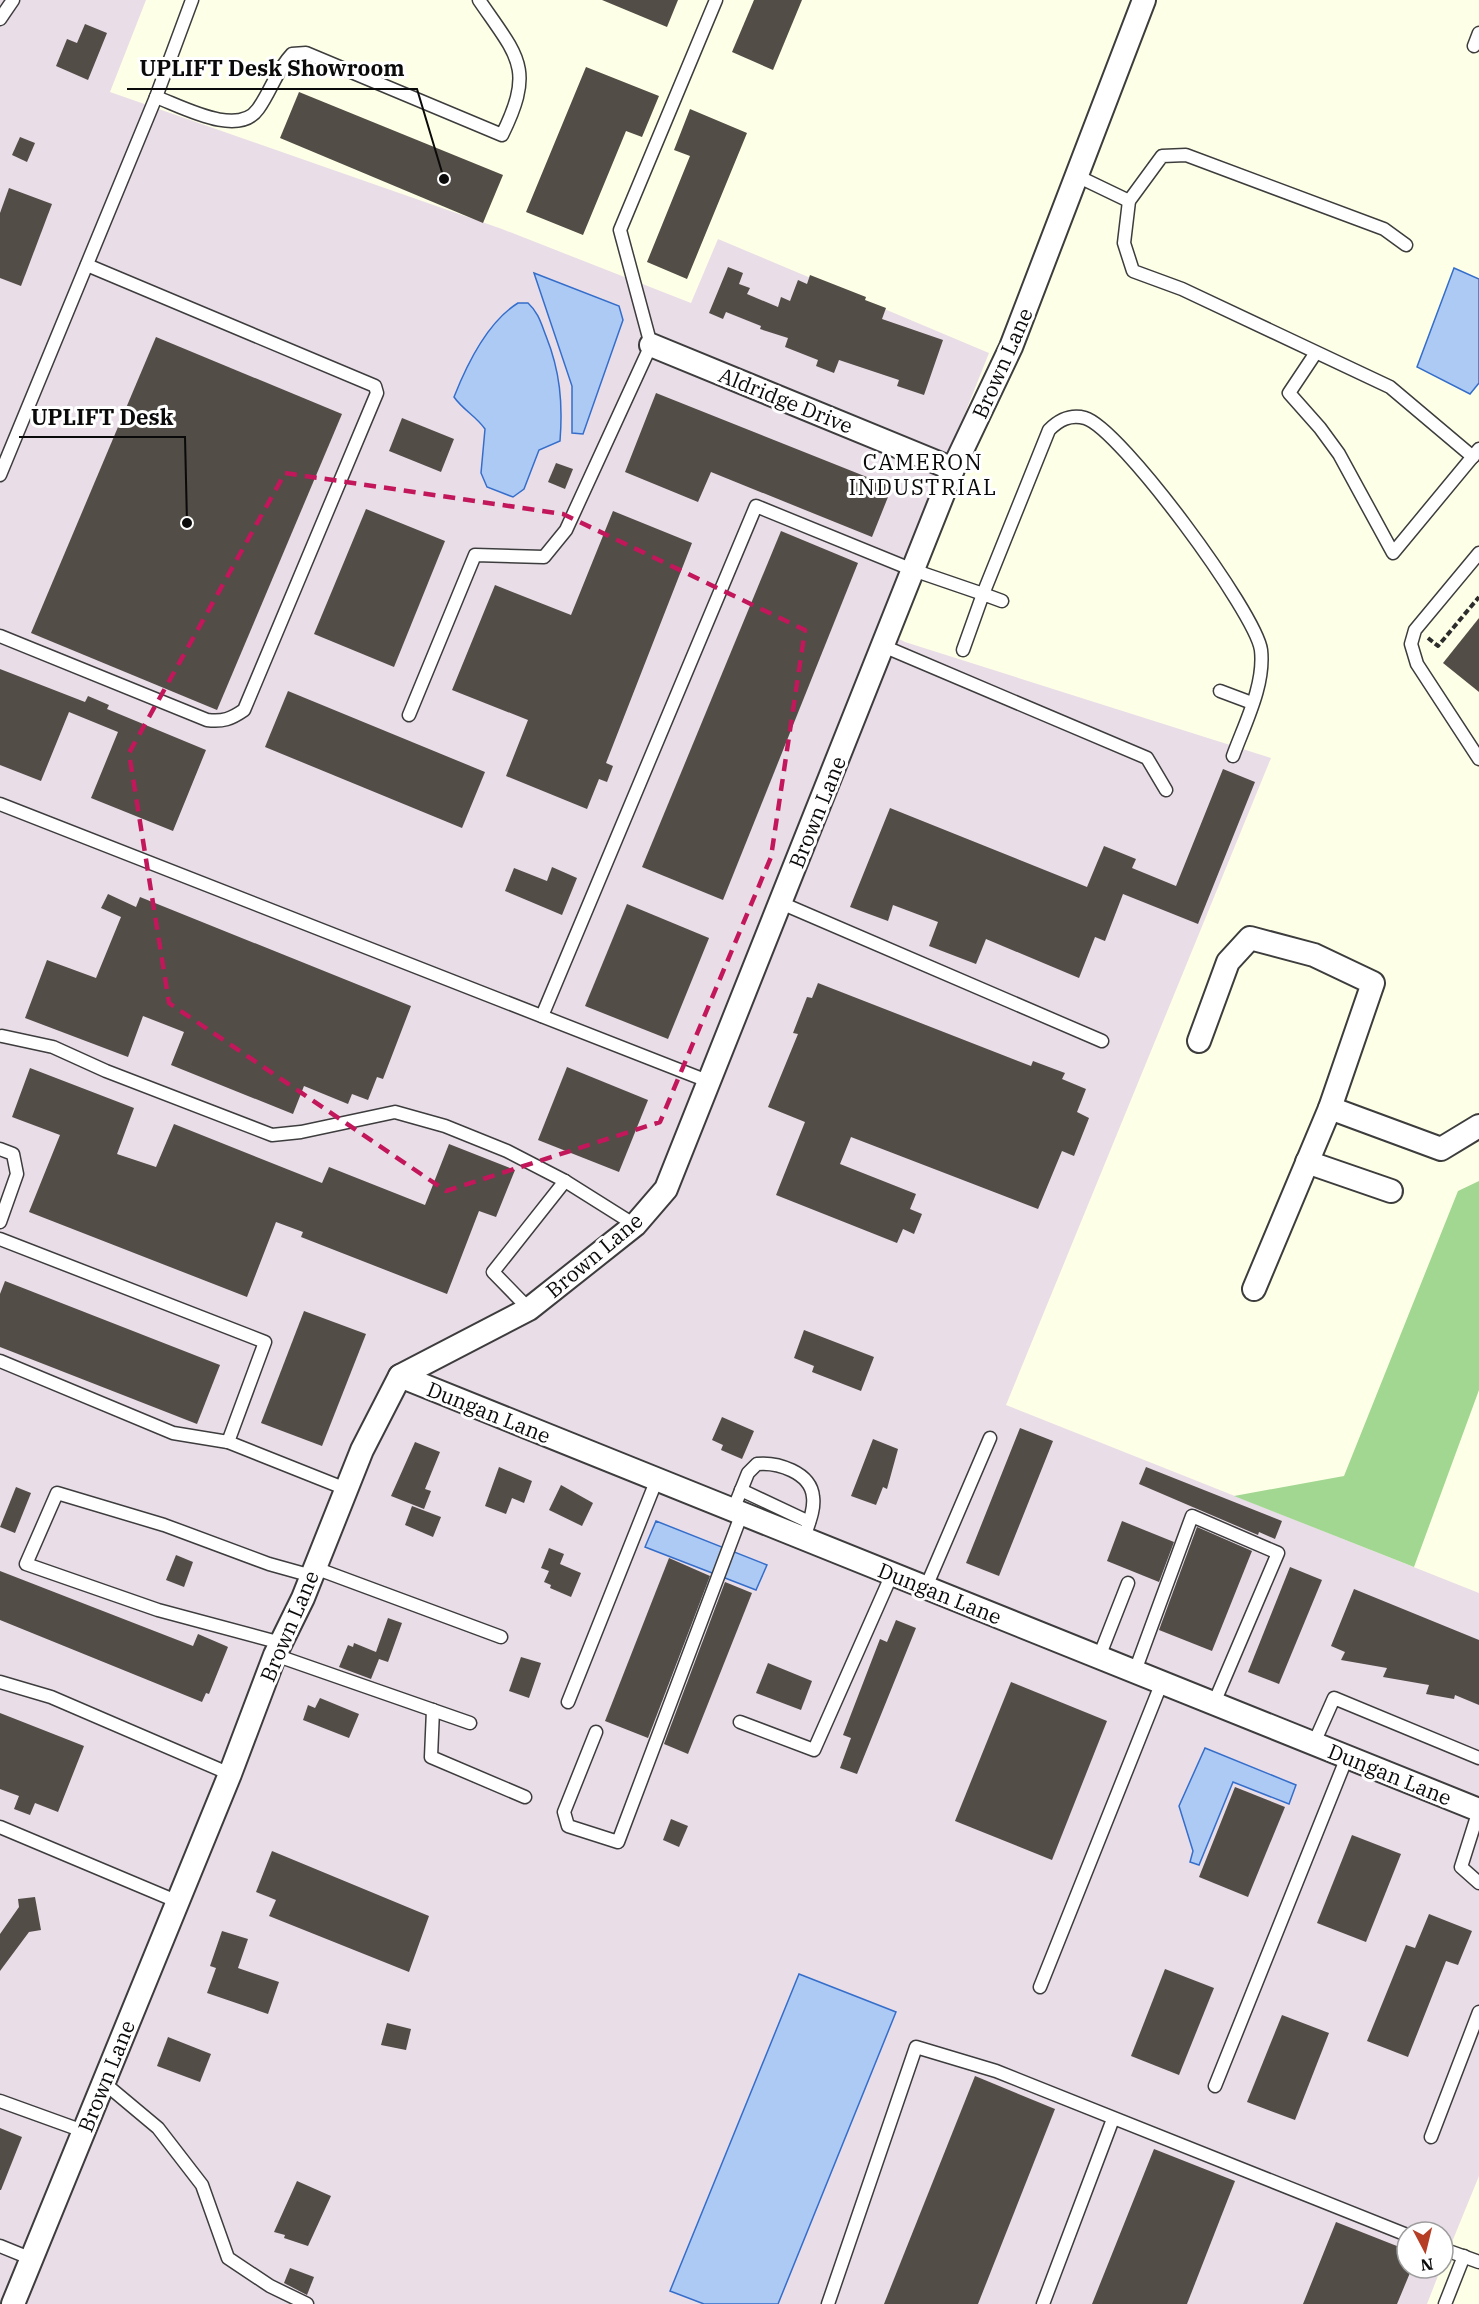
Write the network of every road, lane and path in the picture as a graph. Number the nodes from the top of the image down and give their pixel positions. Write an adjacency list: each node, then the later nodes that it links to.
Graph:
1 (13, 0): 6 (lane)
2 (192, 0): 9 (lane)
3 (478, 0): 9 (lane)
4 (716, 0): 14 (lane)
5 (1144, 0): 10 (street, Brown Lane)
6 (0, 19)
7 (1479, 33): 8 (lane)
8 (1474, 46)
9 (156, 97): 13 (lane)
10 (1077, 176): 11 (lane); 17 (street, Brown Lane)
11 (1129, 201): 12 (lane); 15 (lane)
12 (1406, 245)
13 (87, 265): 18 (lane); 24 (lane)
14 (651, 345): 17 (street, Aldridge Drive); 30 (lane)
15 (1315, 354): 16 (lane); 16 (lane)
16 (1476, 453)
17 (953, 469): 20 (street, Brown Lane)
18 (0, 475)
19 (1479, 553): 32 (lane)
20 (914, 570): 21 (lane); 26 (street, Brown Lane); 36 (lane)
21 (983, 594): 23 (lane); 27 (lane); 29 (lane)
22 (1479, 597): 25 (path)
23 (1002, 601)
24 (0, 636)
25 (1424, 645)
26 (883, 646): 33 (lane); 35 (street, Brown Lane)
27 (963, 650)
28 (1220, 691): 29 (lane)
29 (1252, 703): 31 (lane)
30 (409, 714)
31 (1233, 756)
32 (1479, 759)
33 (1166, 789)
34 (0, 804): 36 (lane)
35 (781, 903): 38 (lane); 40 (street, Brown Lane)
36 (542, 1016): 40 (lane)
37 (2, 1036): 45 (lane)
38 (1102, 1041)
39 (1199, 1041): 41 (street)
40 (710, 1082): 48 (street, Brown Lane)
41 (1330, 1108): 42 (street); 44 (street)
42 (1479, 1126)
43 (0, 1149): 47 (lane)
44 (1307, 1162): 46 (street); 50 (street)
45 (565, 1181): 48 (lane); 51 (lane)
46 (1391, 1191)
47 (0, 1222)
48 (634, 1225): 51 (street, Brown Lane)
49 (0, 1239): 55 (lane)
50 (1254, 1288)
51 (529, 1309): 53 (street, Brown Lane)
52 (0, 1361): 55 (lane)
53 (400, 1376): 56 (street, Dungan Lane); 57 (street, Brown Lane)
54 (990, 1438): 63 (lane)
55 (228, 1442): 57 (lane)
56 (657, 1479): 58 (street, Dungan Lane); 70 (lane)
57 (346, 1489): 60 (street, Brown Lane)
58 (739, 1504): 59 (street, Dungan Lane); 59 (lane); 75 (lane)
59 (806, 1530): 61 (street, Dungan Lane)
60 (313, 1572): 64 (lane); 65 (street, Brown Lane); 65 (lane)
61 (892, 1574): 63 (street, Dungan Lane); 73 (lane)
62 (1128, 1583): 66 (lane)
63 (926, 1587): 66 (street, Dungan Lane)
64 (501, 1637)
65 (278, 1649): 72 (lane); 79 (street, Brown Lane)
66 (1099, 1657): 67 (street, Dungan Lane)
67 (1135, 1671): 69 (street, Dungan Lane); 71 (lane)
68 (0, 1682): 79 (lane)
69 (1162, 1682): 71 (street, Dungan Lane); 85 (lane)
70 (568, 1702)
71 (1214, 1703): 76 (street, Dungan Lane)
72 (433, 1710): 74 (lane); 80 (lane)
73 (741, 1722)
74 (470, 1723)
75 (596, 1732)
76 (1314, 1743): 77 (street, Dungan Lane); 78 (lane)
77 (1347, 1757): 81 (street, Dungan Lane); 88 (lane)
78 (1479, 1758)
79 (230, 1774): 84 (street, Brown Lane)
80 (525, 1797)
81 (1479, 1810): 83 (lane)
82 (0, 1827): 84 (lane)
83 (1479, 1883)
84 (176, 1901): 87 (street, Brown Lane)
85 (1040, 1987)
86 (1479, 2012): 92 (lane)
87 (103, 2082): 91 (street, Brown Lane); 100 (lane)
88 (1215, 2086)
89 (0, 2101): 91 (lane)
90 (1113, 2119): 93 (lane); 101 (lane); 102 (lane)
91 (83, 2131): 97 (street, Brown Lane)
92 (1431, 2137)
93 (1395, 2230)
94 (0, 2246): 97 (lane)
95 (1455, 2253): 96 (lane)
96 (1464, 2256): 98 (lane); 103 (lane)
97 (32, 2259): 99 (street, Brown Lane)
98 (1479, 2262)
99 (13, 2304)
100 (307, 2304)
101 (828, 2304)
102 (1043, 2304)
103 (1445, 2304)

